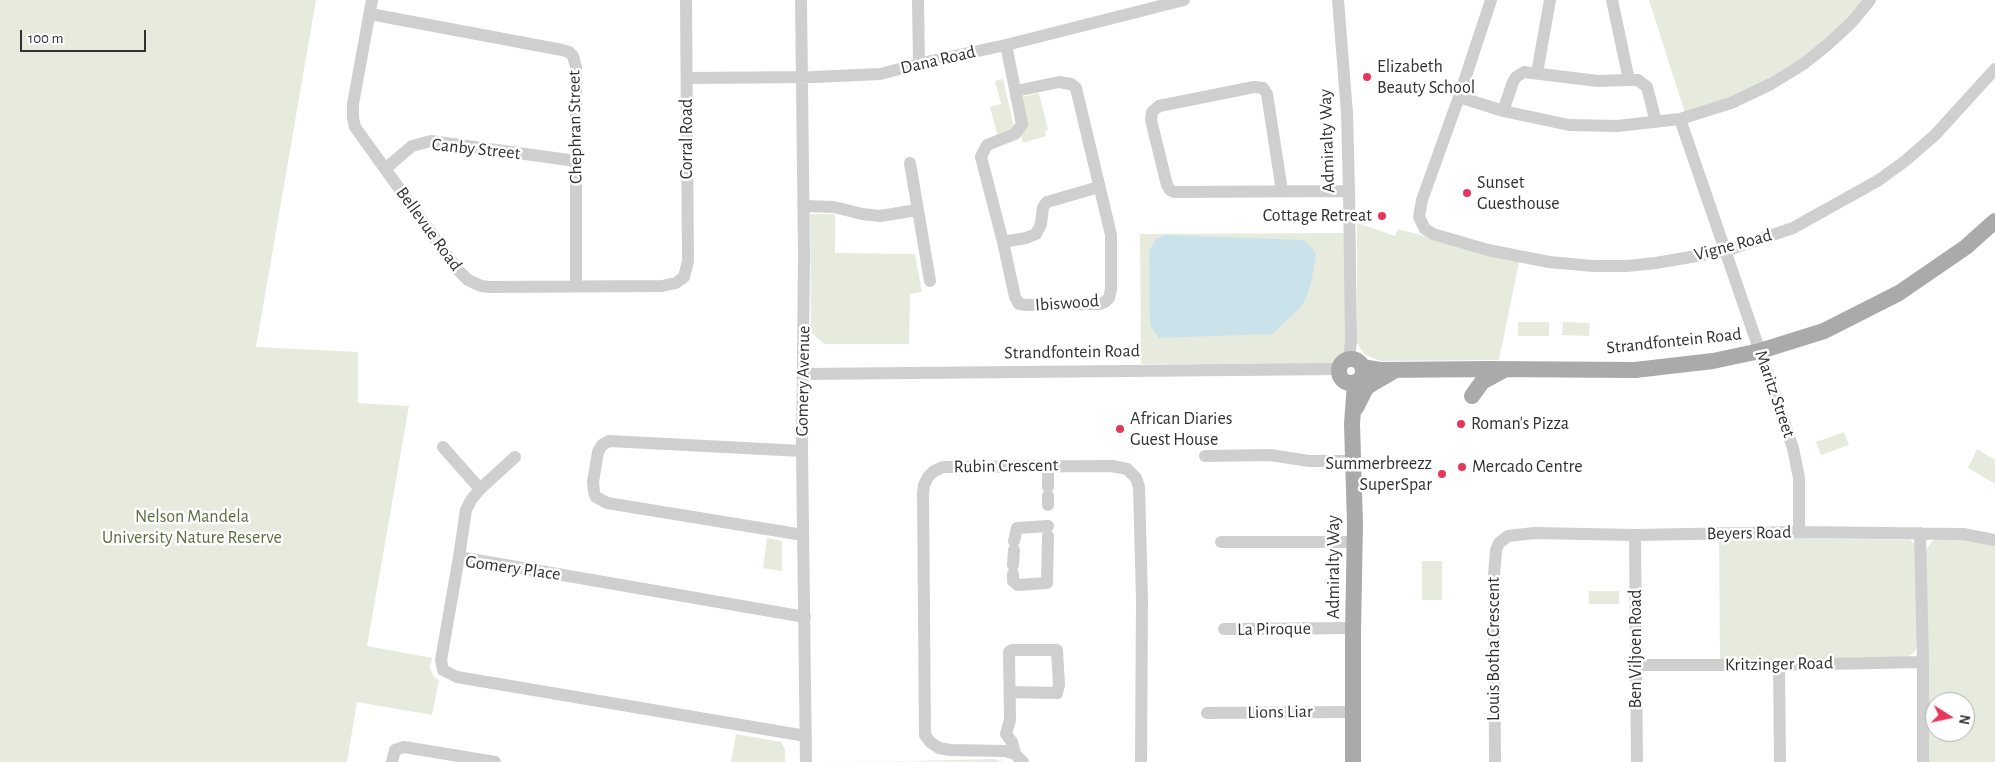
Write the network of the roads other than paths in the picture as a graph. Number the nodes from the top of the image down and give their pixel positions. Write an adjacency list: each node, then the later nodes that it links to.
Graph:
1 (372, 0): 11 (street, Bellevue Road)
2 (686, 0): 17 (street, Corral Road)
3 (801, 0): 16 (street, Gomery Avenue)
4 (918, 0): 13 (street)
5 (1184, 0): 12 (street, Dana Road)
6 (1338, 0): 29 (street, Admiralty Way)
7 (1491, 0): 20 (street)
8 (1550, 0): 15 (street)
9 (1612, 0): 18 (street)
10 (1870, 0): 22 (street)
11 (370, 14): 24 (street, Chephran Street); 26 (street, Bellevue Road)
12 (1006, 45): 13 (street, Dana Road); 19 (street, Ibiswood)
13 (919, 64): 16 (street, Dana Road)
14 (1995, 69): 34 (street, Vigne Road)
15 (1537, 74): 18 (street); 21 (street)
16 (802, 77): 17 (street, Dana Road); 30 (street, Gomery Avenue)
17 (687, 78): 35 (street, Corral Road)
18 (1629, 80): 23 (street)
19 (1016, 92): 27 (street, Ibiswood); 33 (street, Ibiswood)
20 (1460, 97): 21 (street); 34 (street, Vigne Road)
21 (1503, 111): 23 (street)
22 (1680, 118): 23 (street); 34 (street, Maritz Street)
23 (1656, 122)
24 (576, 161): 26 (street, Canby Street); 37 (street, Chephran Street)
25 (910, 163): 31 (street)
26 (385, 169): 37 (street, Bellevue Road)
27 (1099, 187): 33 (street); 33 (street, Ibiswood)
28 (1282, 191): 28 (street); 29 (street)
29 (1349, 191): 41 (street, Admiralty Way)
30 (803, 206): 31 (street); 42 (street, Gomery Avenue)
31 (917, 210): 36 (street)
32 (1995, 221): 38 (main road, Strandfontein Road)
33 (1003, 242)
34 (1725, 251): 38 (street, Maritz Street)
35 (684, 277): 37 (street, Bellevue Road)
36 (930, 281)
37 (576, 286)
38 (1760, 351): 39 (main road, Strandfontein Road); 53 (street, Maritz Street)
39 (1509, 369): 40 (main road, Strandfontein Road); 43 (main road)
40 (1388, 370): 41 (main road, Strandfontein Road); 44 (main road)
41 (1353, 371): 42 (street, Strandfontein Road); 44 (main road, Admiralty Way); 49 (main road, Admiralty Way)
42 (804, 374): 46 (street, Gomery Avenue)
43 (1472, 396)
44 (1352, 424): 49 (main road, Admiralty Way)
45 (444, 447): 51 (street)
46 (802, 451): 55 (street, Gomery Avenue); 55 (street)
47 (1205, 456): 49 (street)
48 (515, 457): 51 (street)
49 (1350, 461): 60 (main road, Admiralty Way)
50 (1048, 466): 52 (street); 72 (street, Rubin Crescent); 77 (street, Rubin Crescent)
51 (480, 489): 61 (street)
52 (1048, 513): 52 (street)
53 (1799, 532): 54 (street, Beyers Road); 56 (street, Beyers Road)
54 (1920, 534): 58 (street, Beyers Road); 65 (street)
55 (803, 535): 62 (street, Gomery Avenue)
56 (1635, 535): 57 (street, Beyers Road); 66 (street, Ben Viljoen Road)
57 (1504, 538): 79 (street, Louis Botha Crescent)
58 (1995, 540)
59 (1221, 542): 60 (street)
60 (1350, 542): 64 (main road, Admiralty Way)
61 (459, 557): 62 (street, Gomery Place); 71 (street, Gomery Place)
62 (805, 616): 71 (street, Gomery Avenue)
63 (1224, 629): 64 (street, La Piroque)
64 (1352, 629): 69 (main road, Admiralty Way)
65 (1923, 662): 67 (street, Kritzinger Road); 82 (street)
66 (1636, 665): 67 (street, Kritzinger Road); 80 (street, Ben Viljoen Road)
67 (1779, 665): 81 (street)
68 (1010, 692): 68 (street); 72 (street)
69 (1353, 712): 70 (street, Lions Liar); 78 (main road, Admiralty Way)
70 (1207, 713)
71 (806, 736): 76 (street, Gomery Avenue)
72 (1019, 758)
73 (464, 759): 74 (street); 75 (street)
74 (392, 762)
75 (495, 762)
76 (806, 762)
77 (1141, 762)
78 (1353, 762)
79 (1495, 762)
80 (1636, 762)
81 (1780, 762)
82 (1924, 762)

